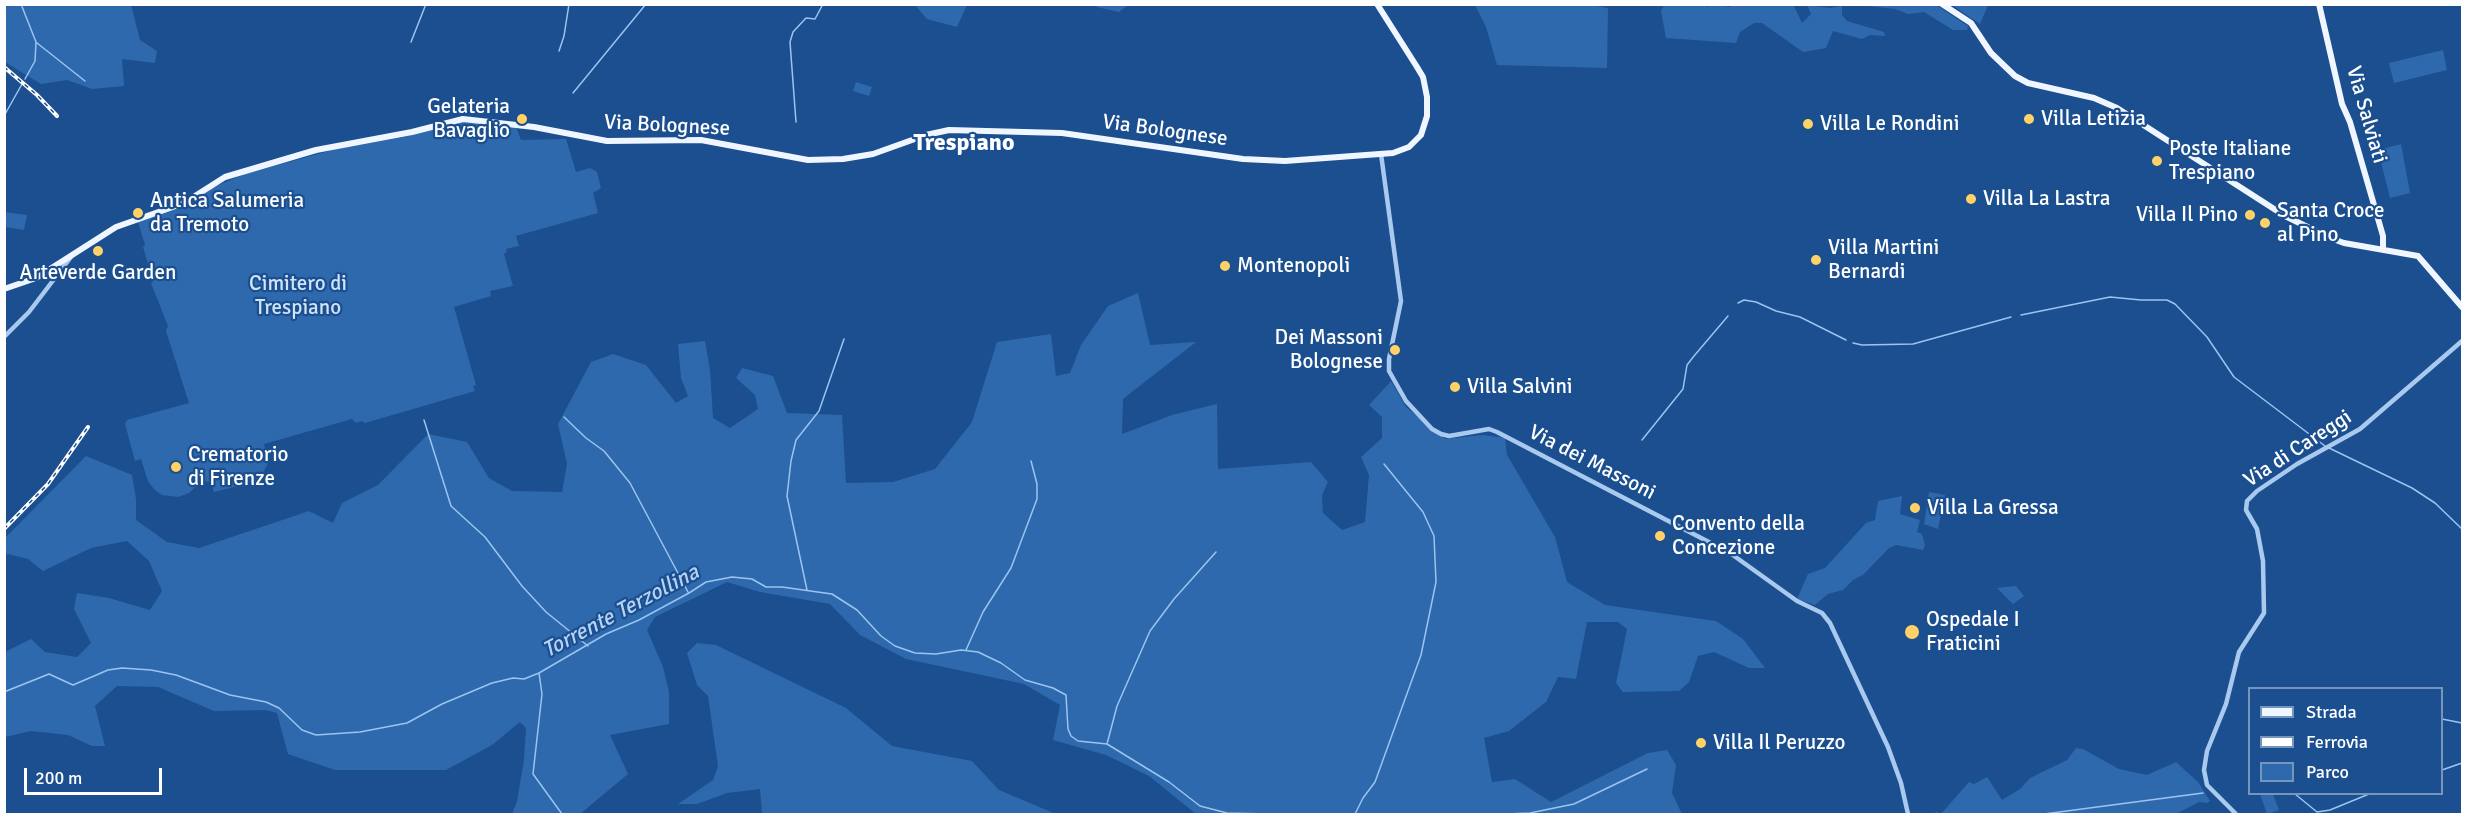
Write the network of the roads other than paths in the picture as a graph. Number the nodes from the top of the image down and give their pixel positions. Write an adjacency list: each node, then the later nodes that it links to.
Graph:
1 (1377, 4): 4 (main road, Via Bolognese)
2 (1942, 4): 5 (main road)
3 (2319, 4): 5 (main road, Via Salviati)
4 (1381, 154): 6 (main road, Via Bolognese); 11 (street, Via dei Massoni)
5 (2379, 249): 8 (main road)
6 (73, 255): 7 (main road, Via Bolognese); 9 (street)
7 (4, 289)
8 (2463, 307)
9 (4, 337)
10 (2463, 341): 12 (street, Via di Careggi)
11 (1908, 814)
12 (2236, 814)

